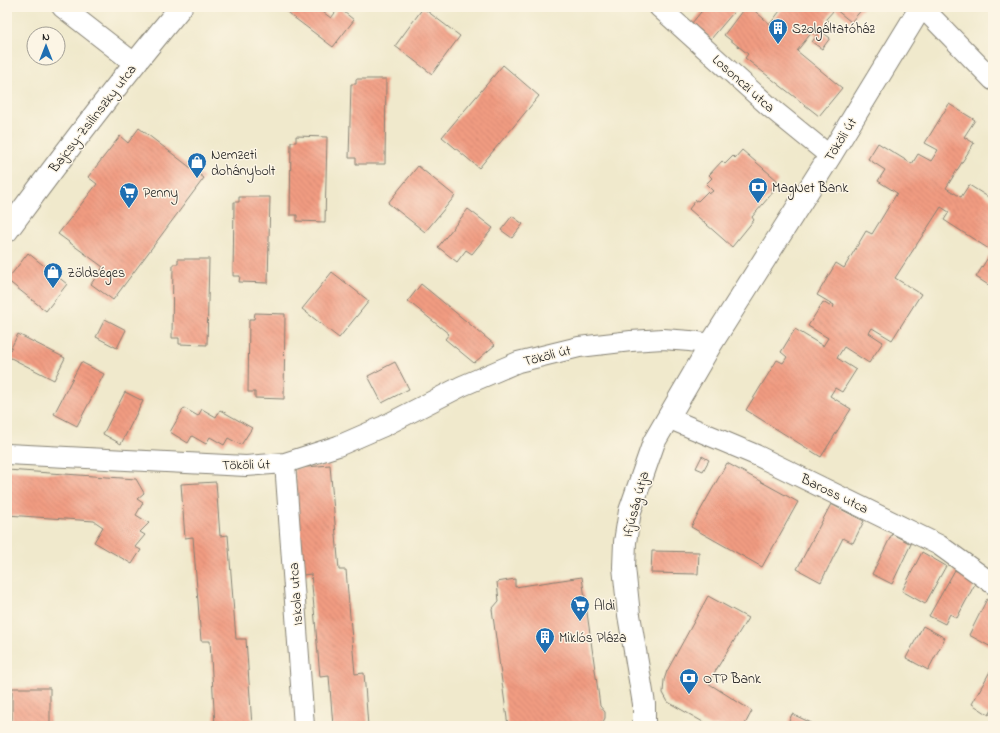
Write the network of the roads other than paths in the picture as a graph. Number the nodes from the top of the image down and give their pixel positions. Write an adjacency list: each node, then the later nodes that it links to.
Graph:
1 (62, 7): 5 (street)
2 (181, 7): 5 (street, Bajcsy-Zsilinszky utca)
3 (659, 7): 7 (street, Losonczi utca)
4 (921, 7): 6 (street); 7 (street, Tököli út)
5 (134, 63): 8 (street, Bajcsy-Zsilinszky utca)
6 (993, 80)
7 (830, 156): 9 (street, Tököli út)
8 (7, 231)
9 (711, 344): 10 (street, Ifjúság útja); 12 (street, Tököli út)
10 (668, 418): 13 (street, Baross utca); 14 (street, Ifjúság útja)
11 (7, 454): 12 (street, Tököli út)
12 (285, 463): 15 (street, Iskola utca)
13 (993, 584)
14 (644, 704): 16 (street, Ifjúság útja); 17 (street, Ifjúság útja)
15 (304, 726)
16 (644, 726)
17 (654, 726)

